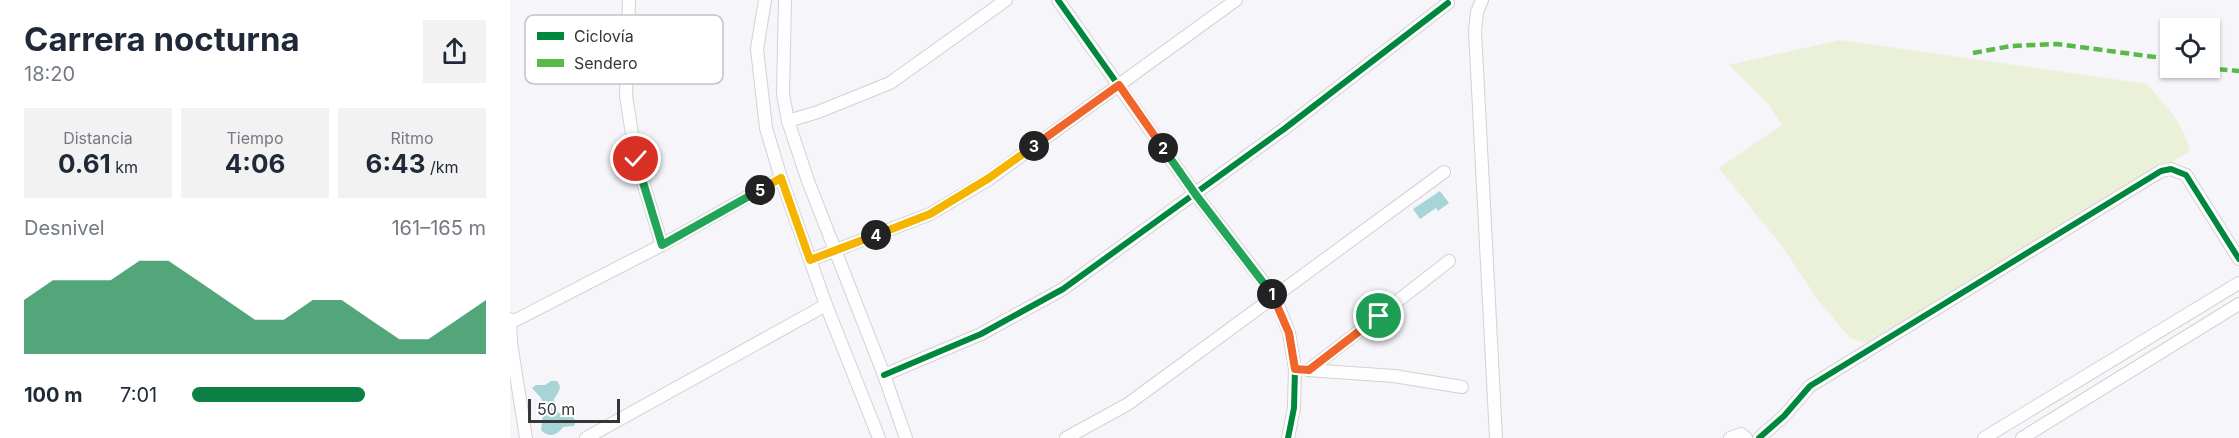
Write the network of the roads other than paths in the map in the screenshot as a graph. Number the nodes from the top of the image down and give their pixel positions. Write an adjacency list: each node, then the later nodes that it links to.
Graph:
1 (629, 0): 9 (street)
2 (765, 0): 14 (street)
3 (785, 0): 12 (street)
4 (1006, 0): 12 (street)
5 (1058, 0): 11 (street)
6 (1236, 0): 11 (street)
7 (1482, 0): 38 (street)
8 (1448, 3): 15 (street)
9 (629, 15)
10 (626, 84): 16 (street)
11 (1119, 85): 15 (street); 17 (street)
12 (788, 121): 17 (street)
13 (1444, 172): 22 (street)
14 (781, 178): 16 (street); 19 (street)
15 (1196, 195): 22 (street); 28 (street)
16 (662, 245): 25 (street)
17 (836, 251): 19 (street); 28 (street)
18 (2239, 259): 41 (street)
19 (810, 260): 24 (street)
20 (1449, 261): 27 (street)
21 (2239, 283): 30 (street)
22 (1275, 297): 26 (street); 36 (street)
23 (2239, 304): 31 (street)
24 (826, 305): 32 (street); 34 (street)
25 (510, 321): 33 (street)
26 (1295, 369): 27 (street); 37 (street)
27 (1309, 370): 29 (street)
28 (884, 375): 35 (street)
29 (1462, 387)
30 (2024, 414): 31 (street); 42 (street)
31 (2034, 431): 43 (street)
32 (875, 437)
33 (526, 438)
34 (586, 438)
35 (906, 438)
36 (1066, 438)
37 (1288, 438)
38 (1496, 438)
39 (1730, 438): 40 (street)
40 (1746, 438)
41 (1759, 438)
42 (1984, 438)
43 (2022, 438)

